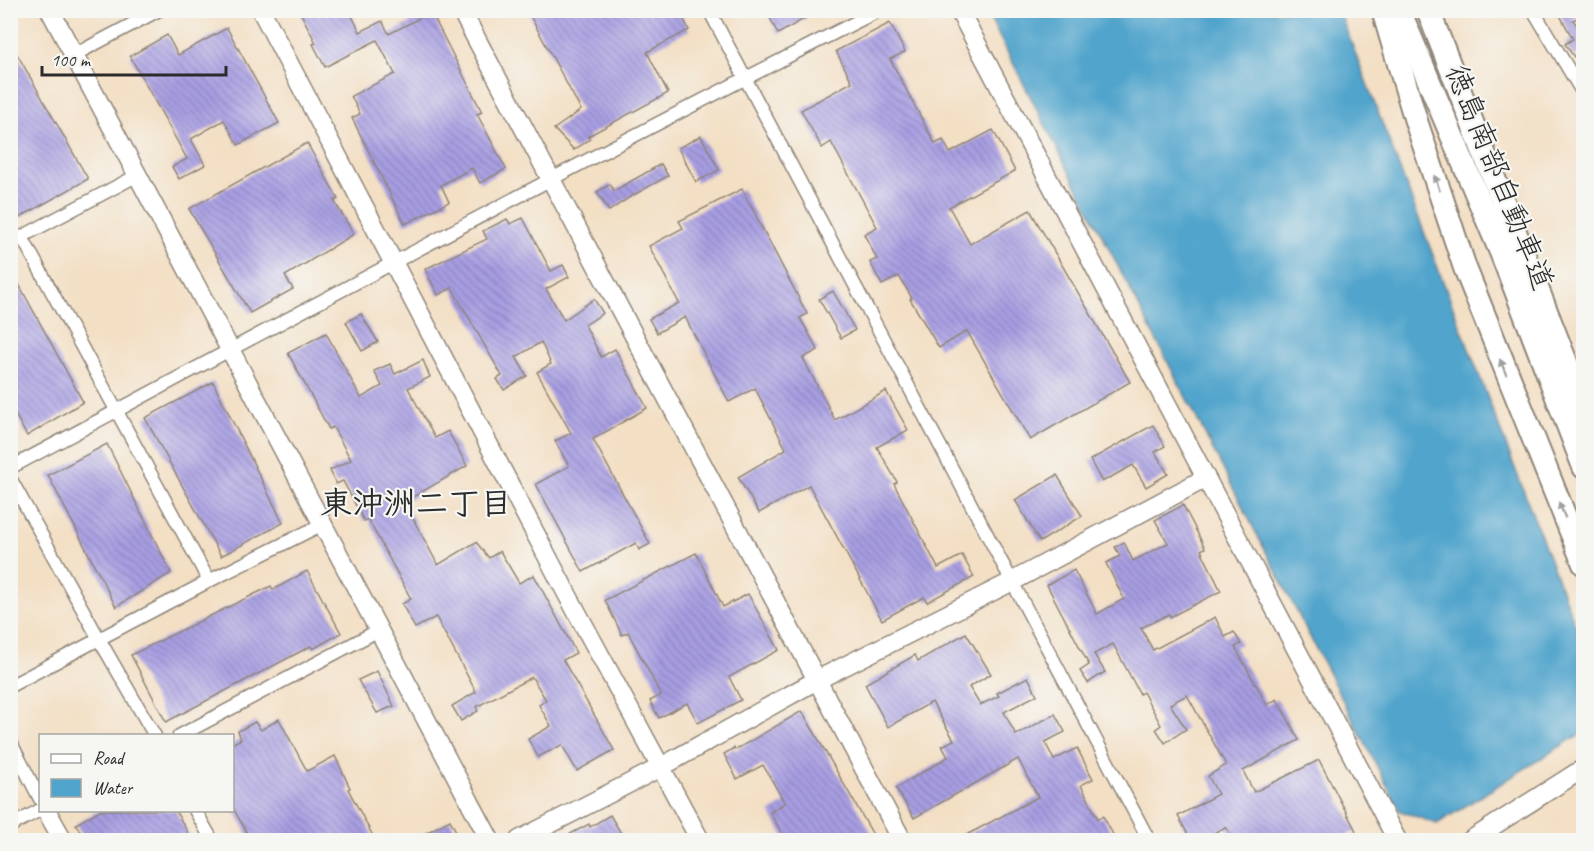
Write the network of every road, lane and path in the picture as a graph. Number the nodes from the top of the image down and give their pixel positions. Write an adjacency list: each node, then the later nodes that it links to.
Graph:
1 (50, 10): 12 (street)
2 (159, 10): 12 (street)
3 (261, 10): 19 (street)
4 (461, 10): 16 (street)
5 (709, 10): 13 (street)
6 (880, 10): 13 (street)
7 (958, 10): 26 (street); 52 (street)
8 (1383, 10): 28 (highway, one-way to 8)
9 (1399, 10): 23 (highway, 徳島南部自動車道)
10 (1428, 10): 21 (highway)
11 (1533, 10): 14 (street)
12 (74, 55): 15 (street)
13 (745, 78): 16 (street); 30 (street)
14 (1584, 95)
15 (138, 175): 17 (street); 20 (street)
16 (551, 179): 19 (street); 33 (street)
17 (22, 237): 18 (street); 22 (street)
18 (10, 243)
19 (394, 262): 20 (street); 38 (street)
20 (230, 350): 22 (street); 27 (street)
21 (1584, 408)
22 (116, 411): 24 (street); 29 (street)
23 (1584, 467)
24 (10, 468)
25 (10, 478): 32 (street)
26 (1204, 480): 30 (street); 52 (street)
27 (323, 524): 29 (street); 31 (street)
28 (1584, 564)
29 (209, 580): 32 (street)
30 (1011, 582): 33 (street); 51 (street)
31 (379, 630): 36 (street); 47 (street)
32 (99, 639): 34 (street); 35 (street)
33 (817, 680): 38 (street); 50 (street)
34 (10, 686)
35 (154, 734)
36 (181, 734)
37 (10, 741): 40 (street)
38 (661, 767): 48 (street); 49 (street)
39 (1584, 768): 53 (street)
40 (39, 797)
41 (39, 811): 44 (street)
42 (47, 812): 45 (street)
43 (196, 812): 46 (street)
44 (10, 826)
45 (63, 840)
46 (212, 840)
47 (490, 840)
48 (519, 840)
49 (700, 840)
50 (902, 840)
51 (1149, 840)
52 (1397, 840)
53 (1472, 840)

